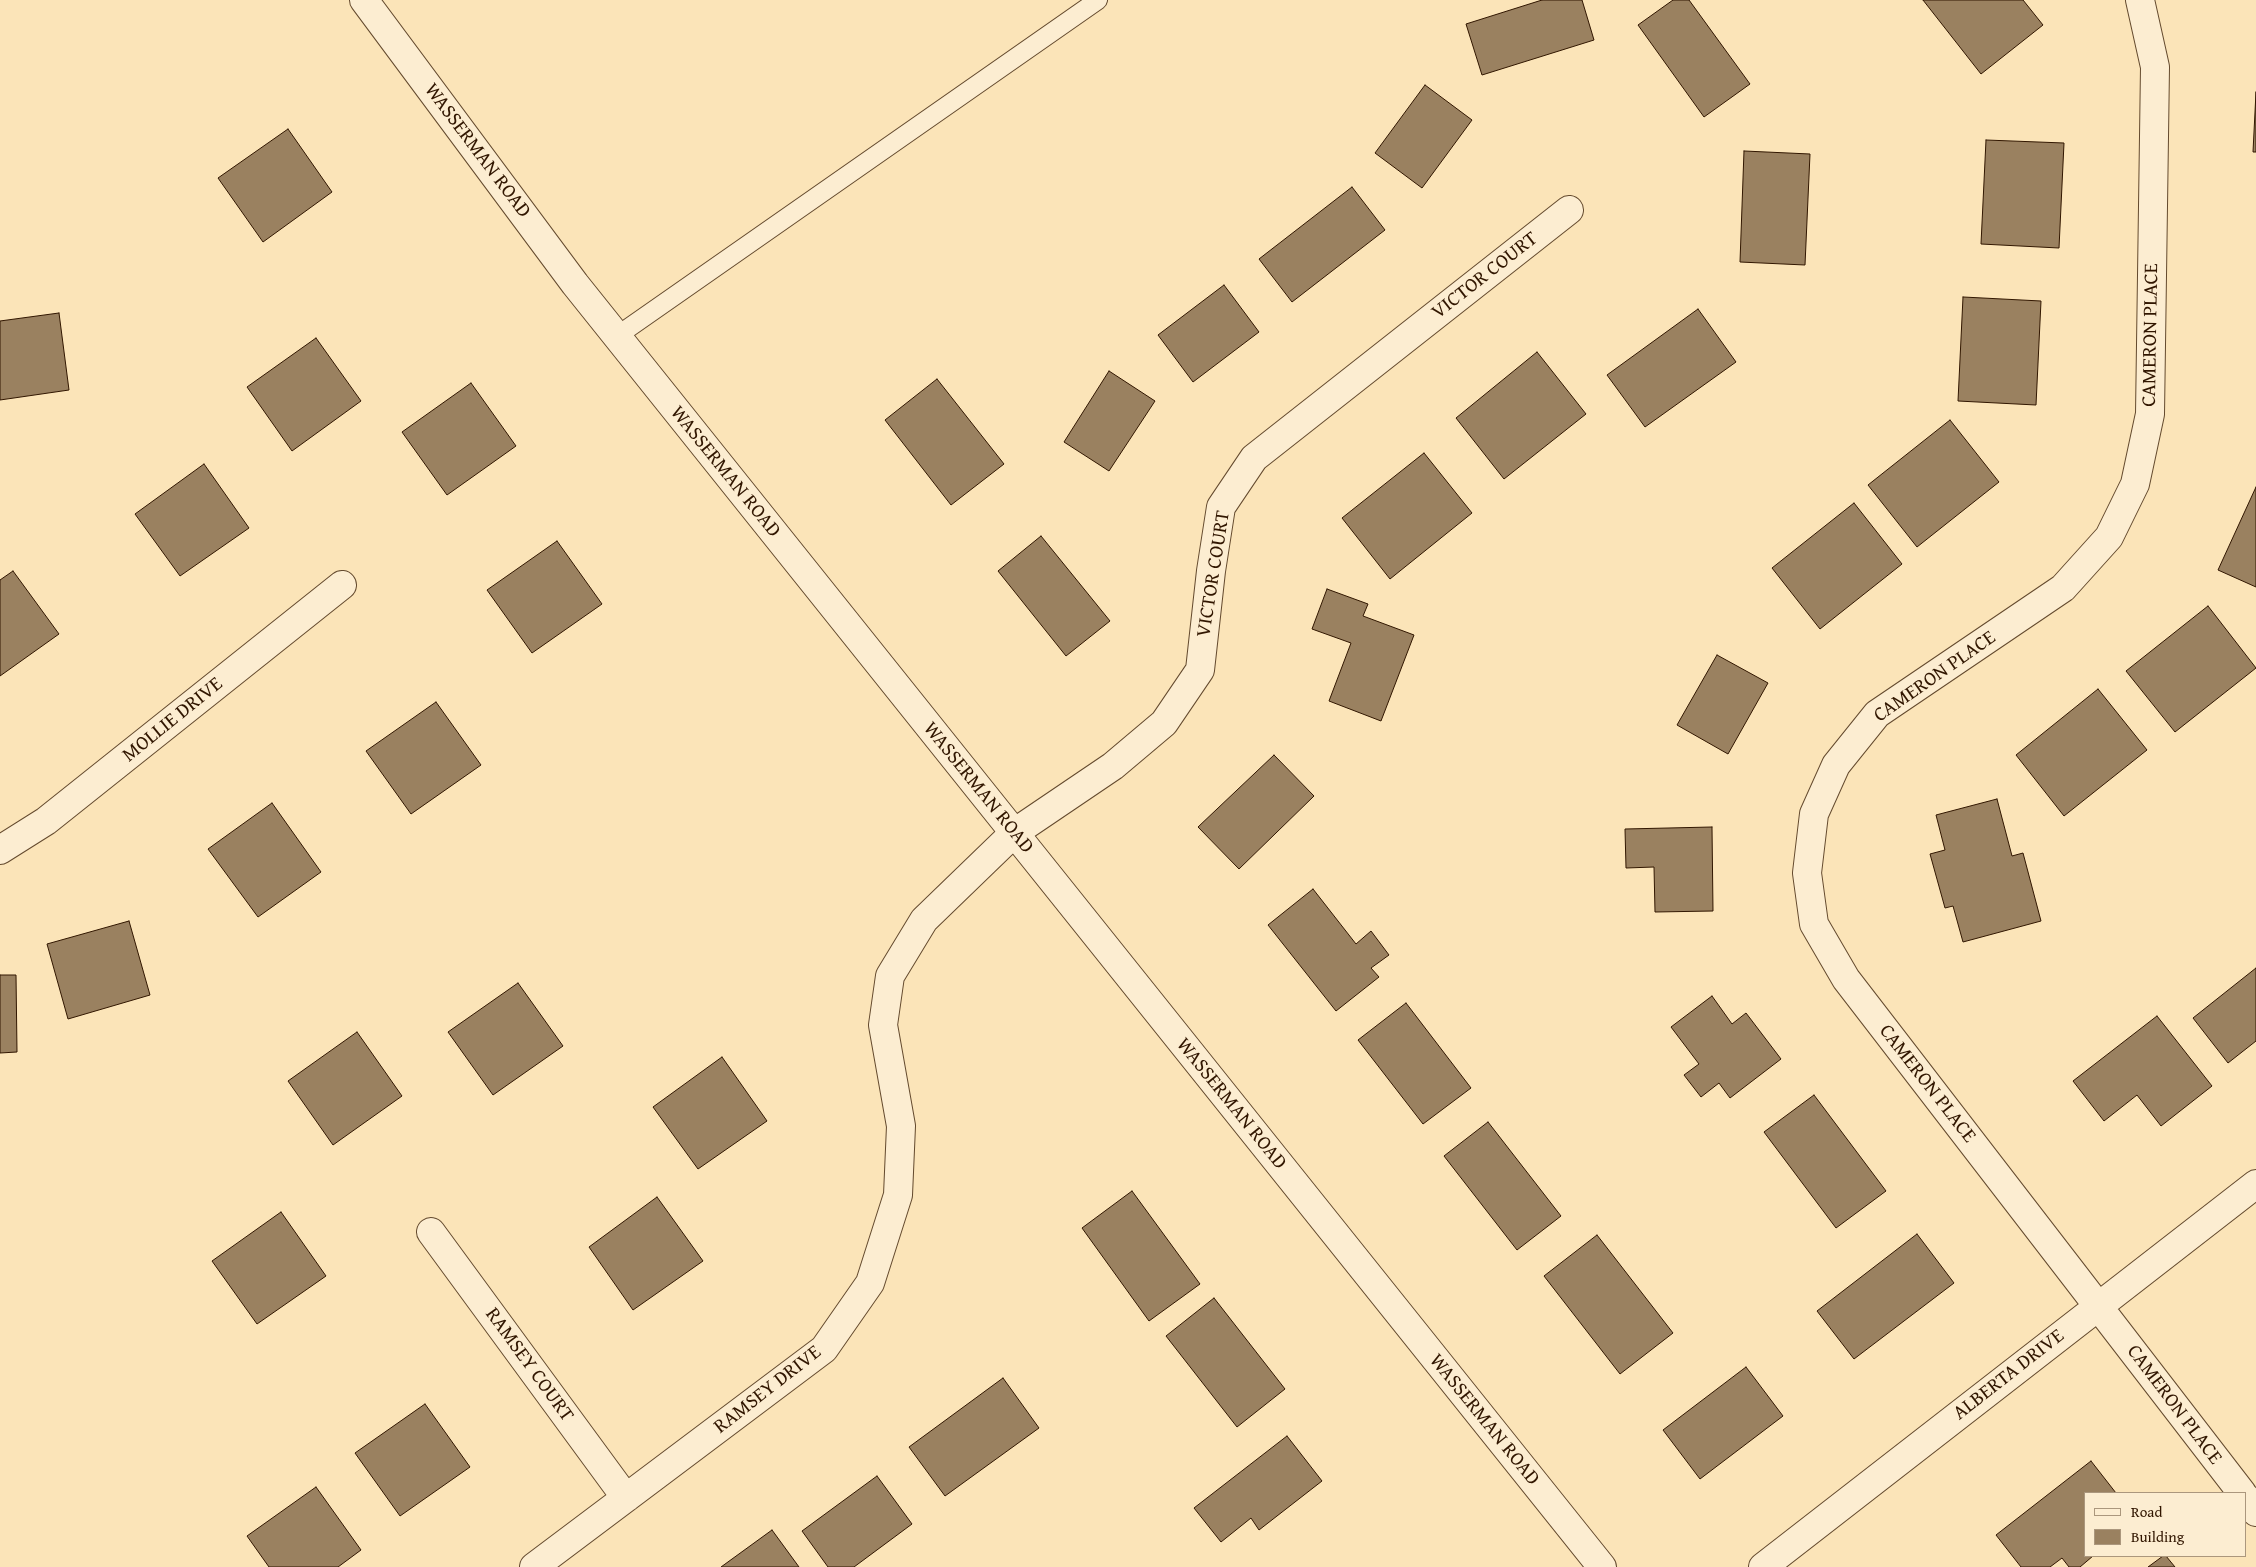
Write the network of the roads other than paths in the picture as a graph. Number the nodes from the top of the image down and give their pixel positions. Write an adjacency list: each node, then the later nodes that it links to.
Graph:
1 (364, 0): 5 (street, WASSERMAN ROAD)
2 (1098, 0): 5 (lane)
3 (2140, 0): 11 (street, CAMERON PLACE)
4 (1569, 210): 7 (street, VICTOR COURT)
5 (616, 336): 7 (street, WASSERMAN ROAD)
6 (342, 585): 8 (street, MOLLIE DRIVE)
7 (1014, 833): 13 (street, RAMSEY DRIVE); 17 (street, WASSERMAN ROAD)
8 (0, 850)
9 (2256, 1184): 11 (street, ALBERTA DRIVE)
10 (431, 1232): 13 (street, RAMSEY COURT)
11 (2098, 1305): 12 (street, CAMERON PLACE); 18 (street, ALBERTA DRIVE)
12 (2241, 1492)
13 (626, 1498): 16 (street, RAMSEY DRIVE)
14 (2246, 1498): 15 (street)
15 (2256, 1512)
16 (534, 1567)
17 (1602, 1567)
18 (1763, 1567)

